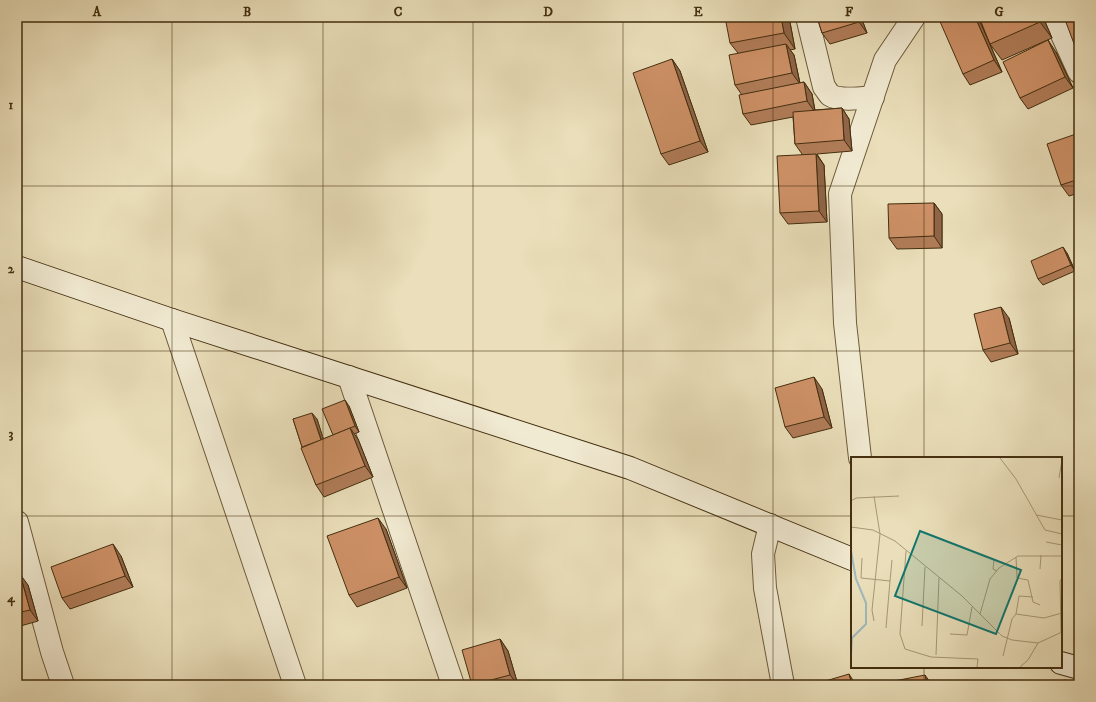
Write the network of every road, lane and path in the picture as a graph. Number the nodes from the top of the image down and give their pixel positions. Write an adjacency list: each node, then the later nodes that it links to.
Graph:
1 (807, 17): 5 (street)
2 (914, 17): 5 (street)
3 (1054, 17): 4 (street)
4 (1079, 72)
5 (873, 97): 9 (street)
6 (17, 267): 7 (street)
7 (172, 320): 8 (street); 16 (street)
8 (349, 377): 11 (street); 17 (street)
9 (860, 457)
10 (17, 522): 15 (street)
11 (770, 525): 12 (street); 18 (street)
12 (851, 558)
13 (1062, 663): 14 (street)
14 (1079, 668)
15 (63, 685)
16 (295, 685)
17 (453, 685)
18 (783, 685)

